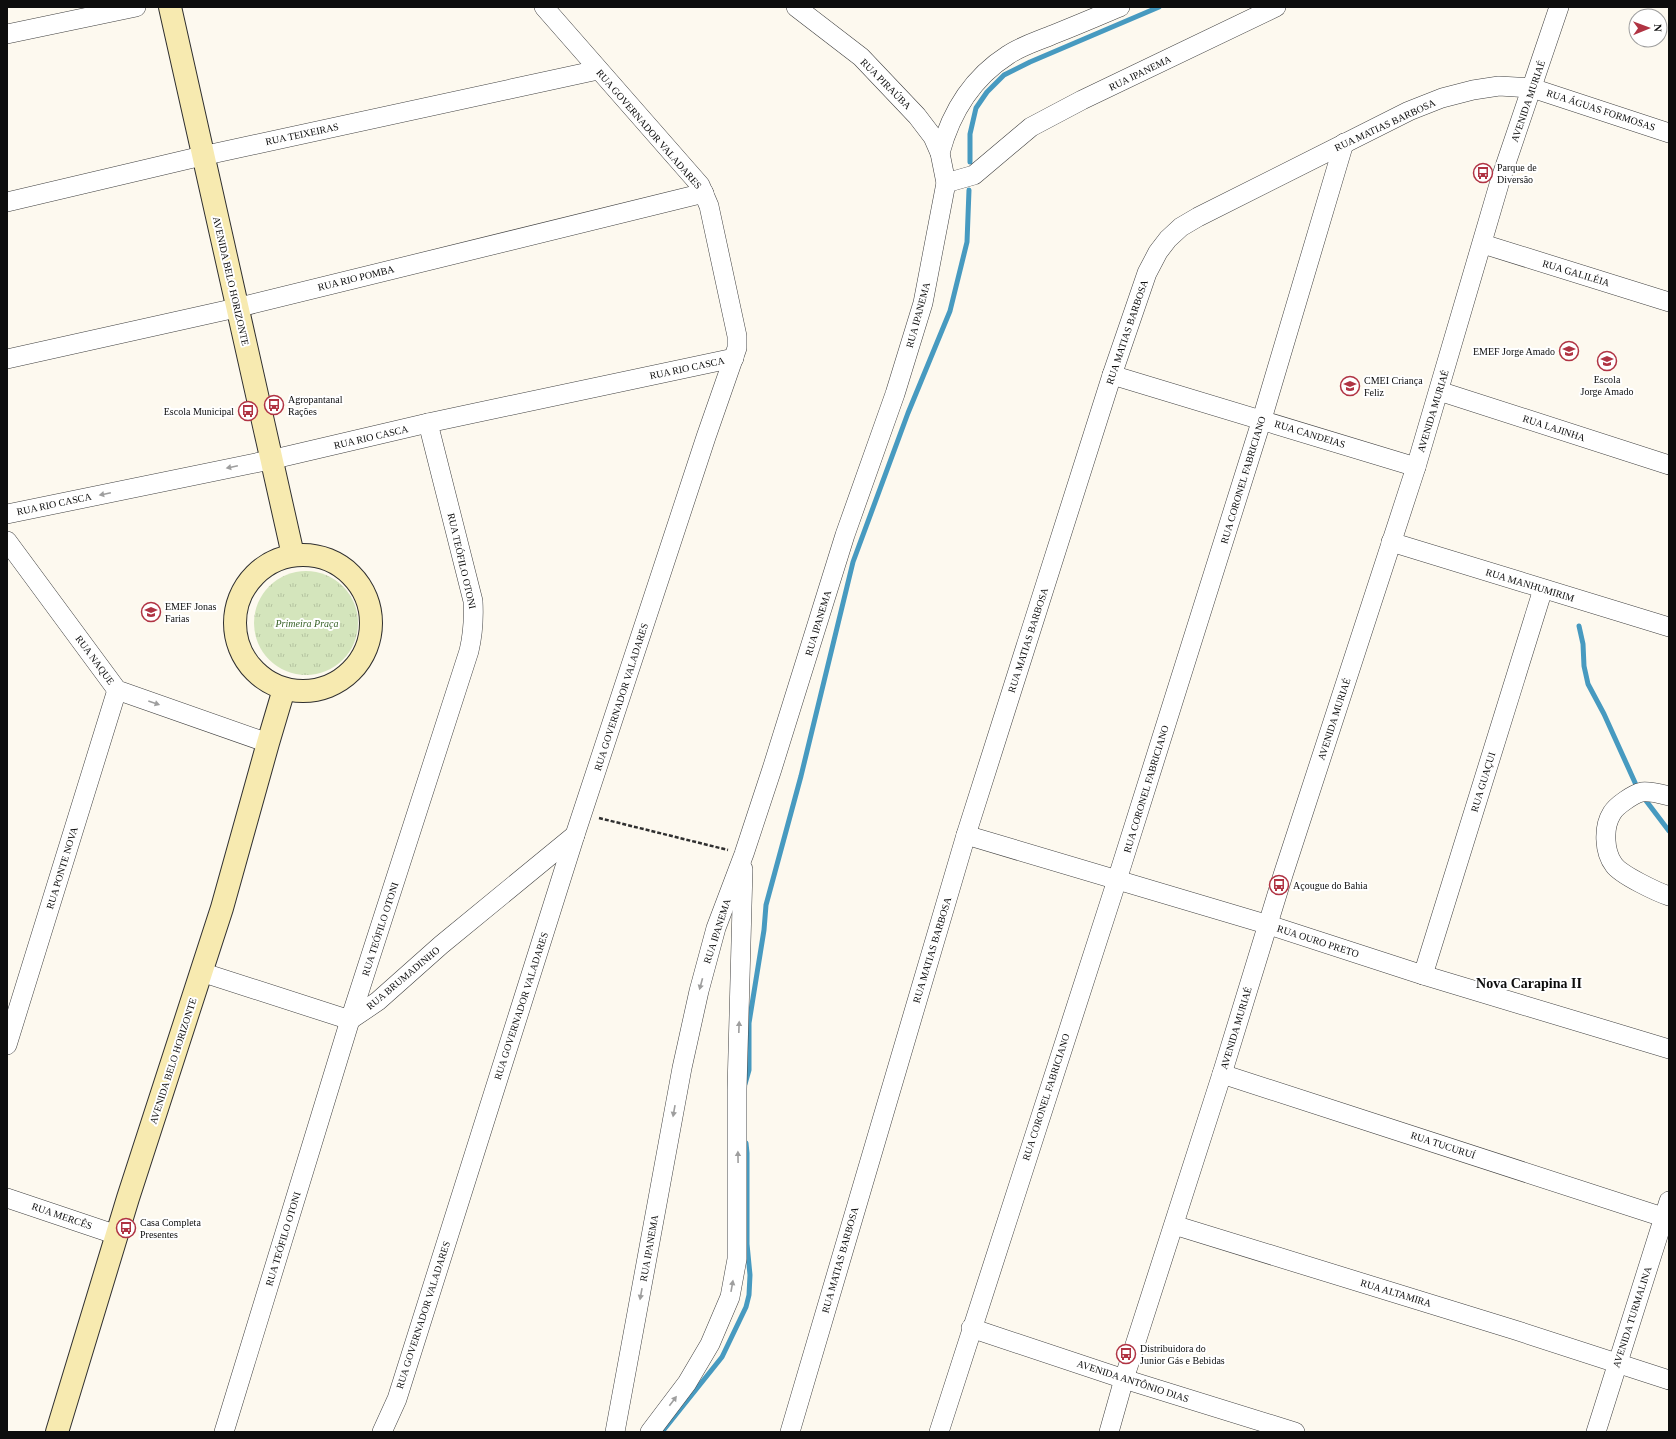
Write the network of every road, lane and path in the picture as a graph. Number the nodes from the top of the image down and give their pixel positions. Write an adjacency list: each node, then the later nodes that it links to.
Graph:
1 (136, 7): 8 (street)
2 (170, 7): 14 (street, AVENIDA BELO HORIZONTE)
3 (544, 7): 9 (street, RUA GOVERNADOR VALADARES)
4 (796, 7): 13 (street, RUA PIRAÚBA)
5 (1120, 7): 13 (street)
6 (1276, 7): 15 (street, RUA IPANEMA)
7 (1559, 7): 10 (street, AVENIDA MURIAÉ)
8 (8, 28)
9 (598, 70): 14 (street, RUA TEIXEIRAS); 16 (street, RUA GOVERNADOR VALADARES)
10 (1532, 88): 11 (street, RUA ÁGUAS FORMOSAS); 12 (street, RUA MATIAS BARBOSA); 18 (street, AVENIDA MURIAÉ)
11 (1669, 133)
12 (1344, 143): 23 (street, RUA MATIAS BARBOSA); 25 (street, RUA CORONEL FABRICIANO)
13 (940, 153): 15 (street, RUA PIRAÚBA)
14 (202, 156): 17 (street, RUA TEIXEIRAS); 20 (street, AVENIDA BELO HORIZONTE)
15 (946, 183): 43 (street, RUA IPANEMA)
16 (704, 193): 20 (street, RUA RIO POMBA); 21 (street, RUA GOVERNADOR VALADARES)
17 (7, 202)
18 (1483, 244): 19 (street, RUA GALILÉIA); 24 (street, AVENIDA MURIAÉ)
19 (1669, 302)
20 (236, 308): 22 (street, RUA RIO POMBA); 27 (street, AVENIDA BELO HORIZONTE)
21 (734, 358): 26 (street, RUA RIO CASCA); 40 (street, RUA GOVERNADOR VALADARES)
22 (7, 359)
23 (1112, 375): 25 (street, RUA CANDEIAS); 42 (street, RUA MATIAS BARBOSA)
24 (1440, 391): 28 (street, RUA LAJINHA); 29 (street, AVENIDA MURIAÉ)
25 (1262, 419): 29 (street, RUA CANDEIAS); 44 (street, RUA CORONEL FABRICIANO)
26 (428, 424): 27 (street, RUA RIO CASCA); 49 (street, RUA TEÓFILO OTONI)
27 (270, 460): 30 (street, RUA RIO CASCA, one-way to 30); 33 (street, AVENIDA BELO HORIZONTE)
28 (1669, 465)
29 (1416, 467): 32 (street, AVENIDA MURIAÉ)
30 (7, 514)
31 (7, 541): 37 (street, RUA NAQUE)
32 (1391, 542): 34 (street, RUA MANHUMIRIM); 46 (street, AVENIDA MURIAÉ)
33 (293, 555): 36 (street); 36 (street)
34 (1543, 589): 35 (street, RUA MANHUMIRIM); 48 (street, RUA GUAÇUI)
35 (1669, 627)
36 (284, 689): 38 (street, AVENIDA BELO HORIZONTE)
37 (118, 690): 38 (street, RUA NAQUE, one-way to 38); 50 (street, RUA PONTE NOVA)
38 (268, 743): 47 (street, AVENIDA BELO HORIZONTE)
39 (1669, 796): 45 (street)
40 (583, 814): 41 (street, RUA GOVERNADOR VALADARES); 43 (path)
41 (575, 835): 49 (street, RUA BRUMADINHO); 63 (street, RUA GOVERNADOR VALADARES)
42 (966, 835): 44 (street, RUA OURO PRETO); 66 (street, RUA MATIAS BARBOSA)
43 (744, 854): 64 (street, RUA IPANEMA, one-way to 64); 65 (street, one-way to 43)
44 (1117, 880): 46 (street, RUA OURO PRETO); 57 (street, RUA CORONEL FABRICIANO)
45 (1669, 896)
46 (1269, 925): 48 (street, RUA OURO PRETO); 52 (street, AVENIDA MURIAÉ)
47 (202, 972): 49 (street); 56 (street, AVENIDA BELO HORIZONTE)
48 (1423, 975): 51 (street, RUA OURO PRETO)
49 (350, 1020): 62 (street, RUA TEÓFILO OTONI)
50 (7, 1045)
51 (1669, 1050)
52 (1222, 1074): 54 (street, RUA TUCURUÍ); 55 (street, AVENIDA MURIAÉ)
53 (7, 1198): 56 (street, RUA MERCÊS)
54 (1667, 1212): 58 (street, AVENIDA TURMALINA)
55 (1174, 1225): 58 (street, RUA ALTAMIRA); 59 (street, AVENIDA MURIAÉ)
56 (117, 1235): 61 (street, AVENIDA BELO HORIZONTE)
57 (971, 1328): 59 (street, AVENIDA ANTÔNIO DIAS); 67 (street, RUA CORONEL FABRICIANO)
58 (1618, 1363): 60 (street, RUA ALTAMIRA); 70 (street, AVENIDA TURMALINA)
59 (1124, 1379): 68 (street, AVENIDA MURIAÉ); 69 (street, AVENIDA ANTÔNIO DIAS)
60 (1669, 1380)
61 (57, 1432)
62 (224, 1432)
63 (382, 1432)
64 (615, 1432)
65 (650, 1432)
66 (790, 1432)
67 (939, 1432)
68 (1109, 1432)
69 (1295, 1432)
70 (1596, 1432)

